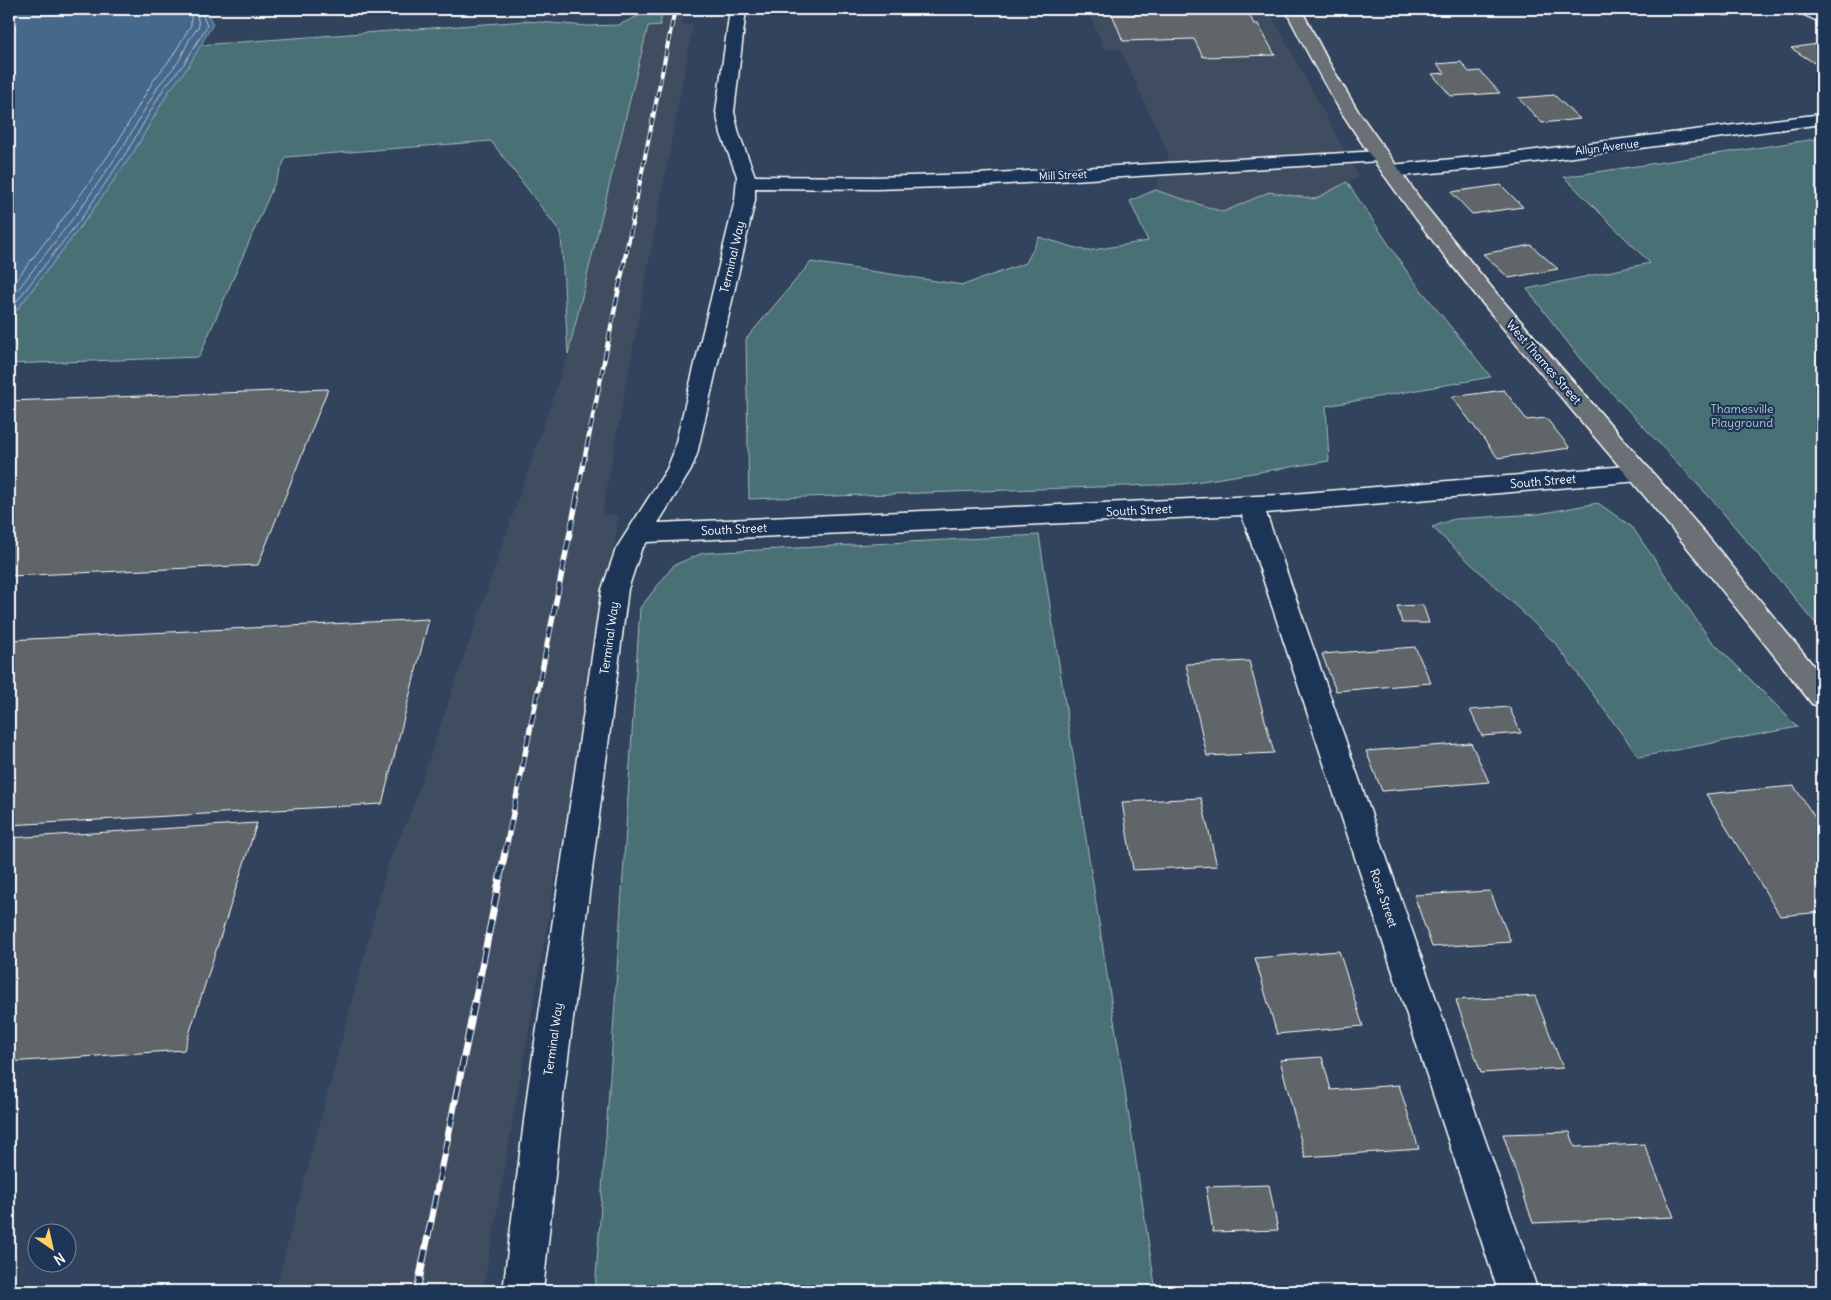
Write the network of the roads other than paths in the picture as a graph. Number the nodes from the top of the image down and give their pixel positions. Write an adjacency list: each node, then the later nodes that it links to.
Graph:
1 (738, 9): 7 (street, Terminal Way)
2 (1293, 9): 6 (main road, West Thames Street)
3 (1803, 9): 4 (street)
4 (1822, 18)
5 (1822, 119): 6 (street, Allyn Avenue)
6 (1385, 163): 7 (street, Mill Street); 8 (main road, West Thames Street)
7 (746, 182): 10 (street, Terminal Way)
8 (1639, 472): 9 (street, South Street); 11 (main road, West Thames Street)
9 (1251, 505): 10 (street, South Street); 13 (street, Rose Street)
10 (638, 533): 12 (street, Terminal Way)
11 (1822, 696)
12 (523, 1291)
13 (1518, 1291)

